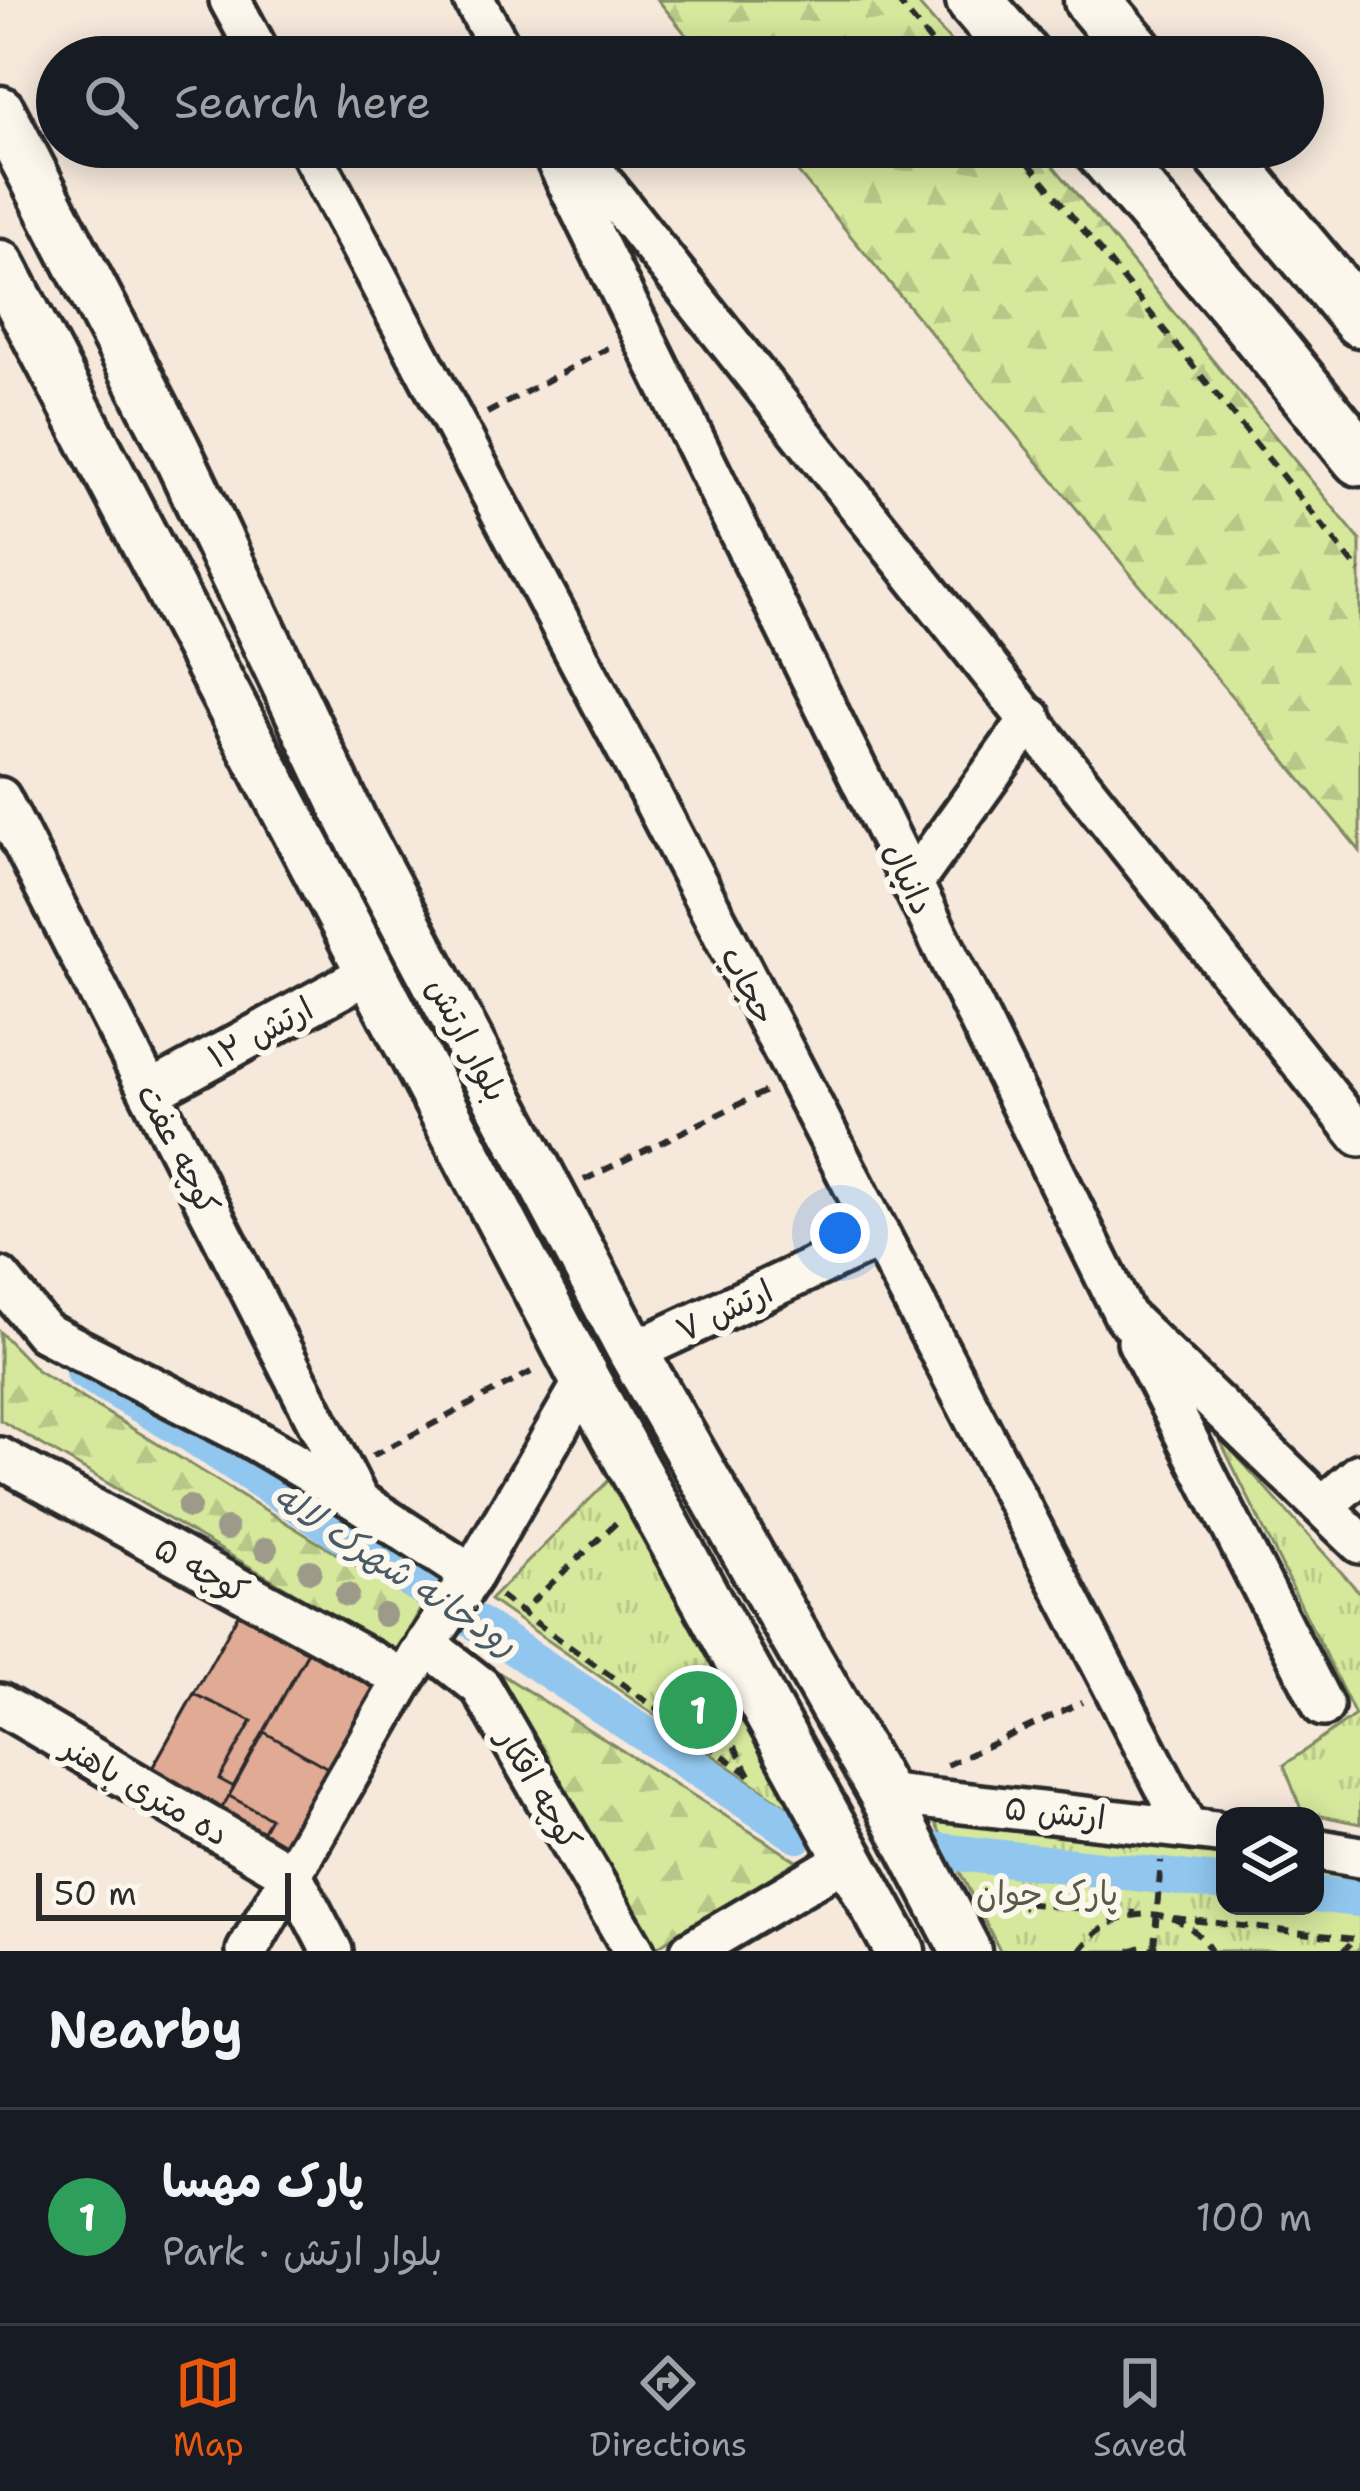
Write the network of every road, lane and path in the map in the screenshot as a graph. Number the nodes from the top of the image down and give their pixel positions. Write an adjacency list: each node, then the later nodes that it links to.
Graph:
1 (230, 0): 6 (street)
2 (475, 0): 7 (street)
3 (897, 0): 8 (path)
4 (974, 0): 9 (main road)
5 (1092, 0): 10 (main road)
6 (250, 36)
7 (494, 36)
8 (926, 36)
9 (1005, 36)
10 (1122, 36)
11 (0, 111): 26 (street, بلوار ارتش)
12 (319, 168): 21 (street, حجاب)
13 (560, 168): 20 (street, دانیال)
14 (591, 168): 24 (street)
15 (1033, 168): 23 (path)
16 (1118, 168): 22 (main road)
17 (1234, 168): 19 (main road)
18 (0, 266): 27 (street, بلوار ارتش)
19 (1360, 319)
20 (640, 331): 21 (path); 28 (street, دانیال)
21 (458, 428): 30 (street, حجاب)
22 (1360, 458)
23 (1360, 572)
24 (1031, 718): 28 (street); 32 (street)
25 (0, 798): 31 (street, کوچه عفت)
26 (352, 822): 27 (street); 33 (street, بلوار ارتش)
27 (304, 848): 29 (street, بلوار ارتش)
28 (912, 884): 36 (street, دانیال)
29 (369, 974): 31 (street, ارتش ۱۲); 38 (street, بلوار ارتش)
30 (796, 1076): 33 (path); 34 (street, حجاب)
31 (150, 1092): 41 (street, کوچه عفت)
32 (1360, 1136)
33 (551, 1196): 37 (street, بلوار ارتش)
34 (880, 1237): 37 (street, ارتش ۷); 49 (street, حجاب)
35 (0, 1278): 41 (street)
36 (1125, 1316): 42 (street, دانیال); 51 (street)
37 (633, 1352): 38 (street); 53 (street, بلوار ارتش)
38 (578, 1366): 41 (path); 45 (street); 57 (street, بلوار ارتش)
39 (0, 1458): 48 (street, کوچه ۵)
40 (1360, 1474): 42 (street)
41 (350, 1486): 45 (street)
42 (1324, 1504): 44 (street, دانیال)
43 (617, 1523): 47 (path)
44 (1360, 1543)
45 (467, 1583): 46 (street)
46 (430, 1638): 48 (street); 68 (street, کوچه افکار)
47 (694, 1670)
48 (404, 1679): 59 (street)
49 (1112, 1688): 52 (path); 54 (street, حجاب)
50 (0, 1704): 59 (street, ده متری باهنر)
51 (1323, 1706)
52 (946, 1765)
53 (884, 1794): 54 (street, ارتش ۵); 63 (street, بلوار ارتش)
54 (1175, 1825): 55 (street, ارتش ۵); 61 (path)
55 (1216, 1832)
56 (1324, 1851): 58 (street)
57 (850, 1857): 69 (street); 70 (street, بلوار ارتش)
58 (1360, 1857)
59 (292, 1875): 66 (street); 67 (street)
60 (1136, 1913): 61 (path); 63 (path); 71 (path)
61 (1157, 1913): 62 (path); 65 (path)
62 (1174, 1918): 64 (path); 74 (path)
63 (979, 1934)
64 (1357, 1939): 75 (path)
65 (1154, 1947): 72 (path); 73 (path)
66 (247, 1951)
67 (332, 1951)
68 (634, 1951)
69 (692, 1951)
70 (900, 1951)
71 (1080, 1951)
72 (1130, 1951)
73 (1164, 1951)
74 (1210, 1951)
75 (1343, 1951)

